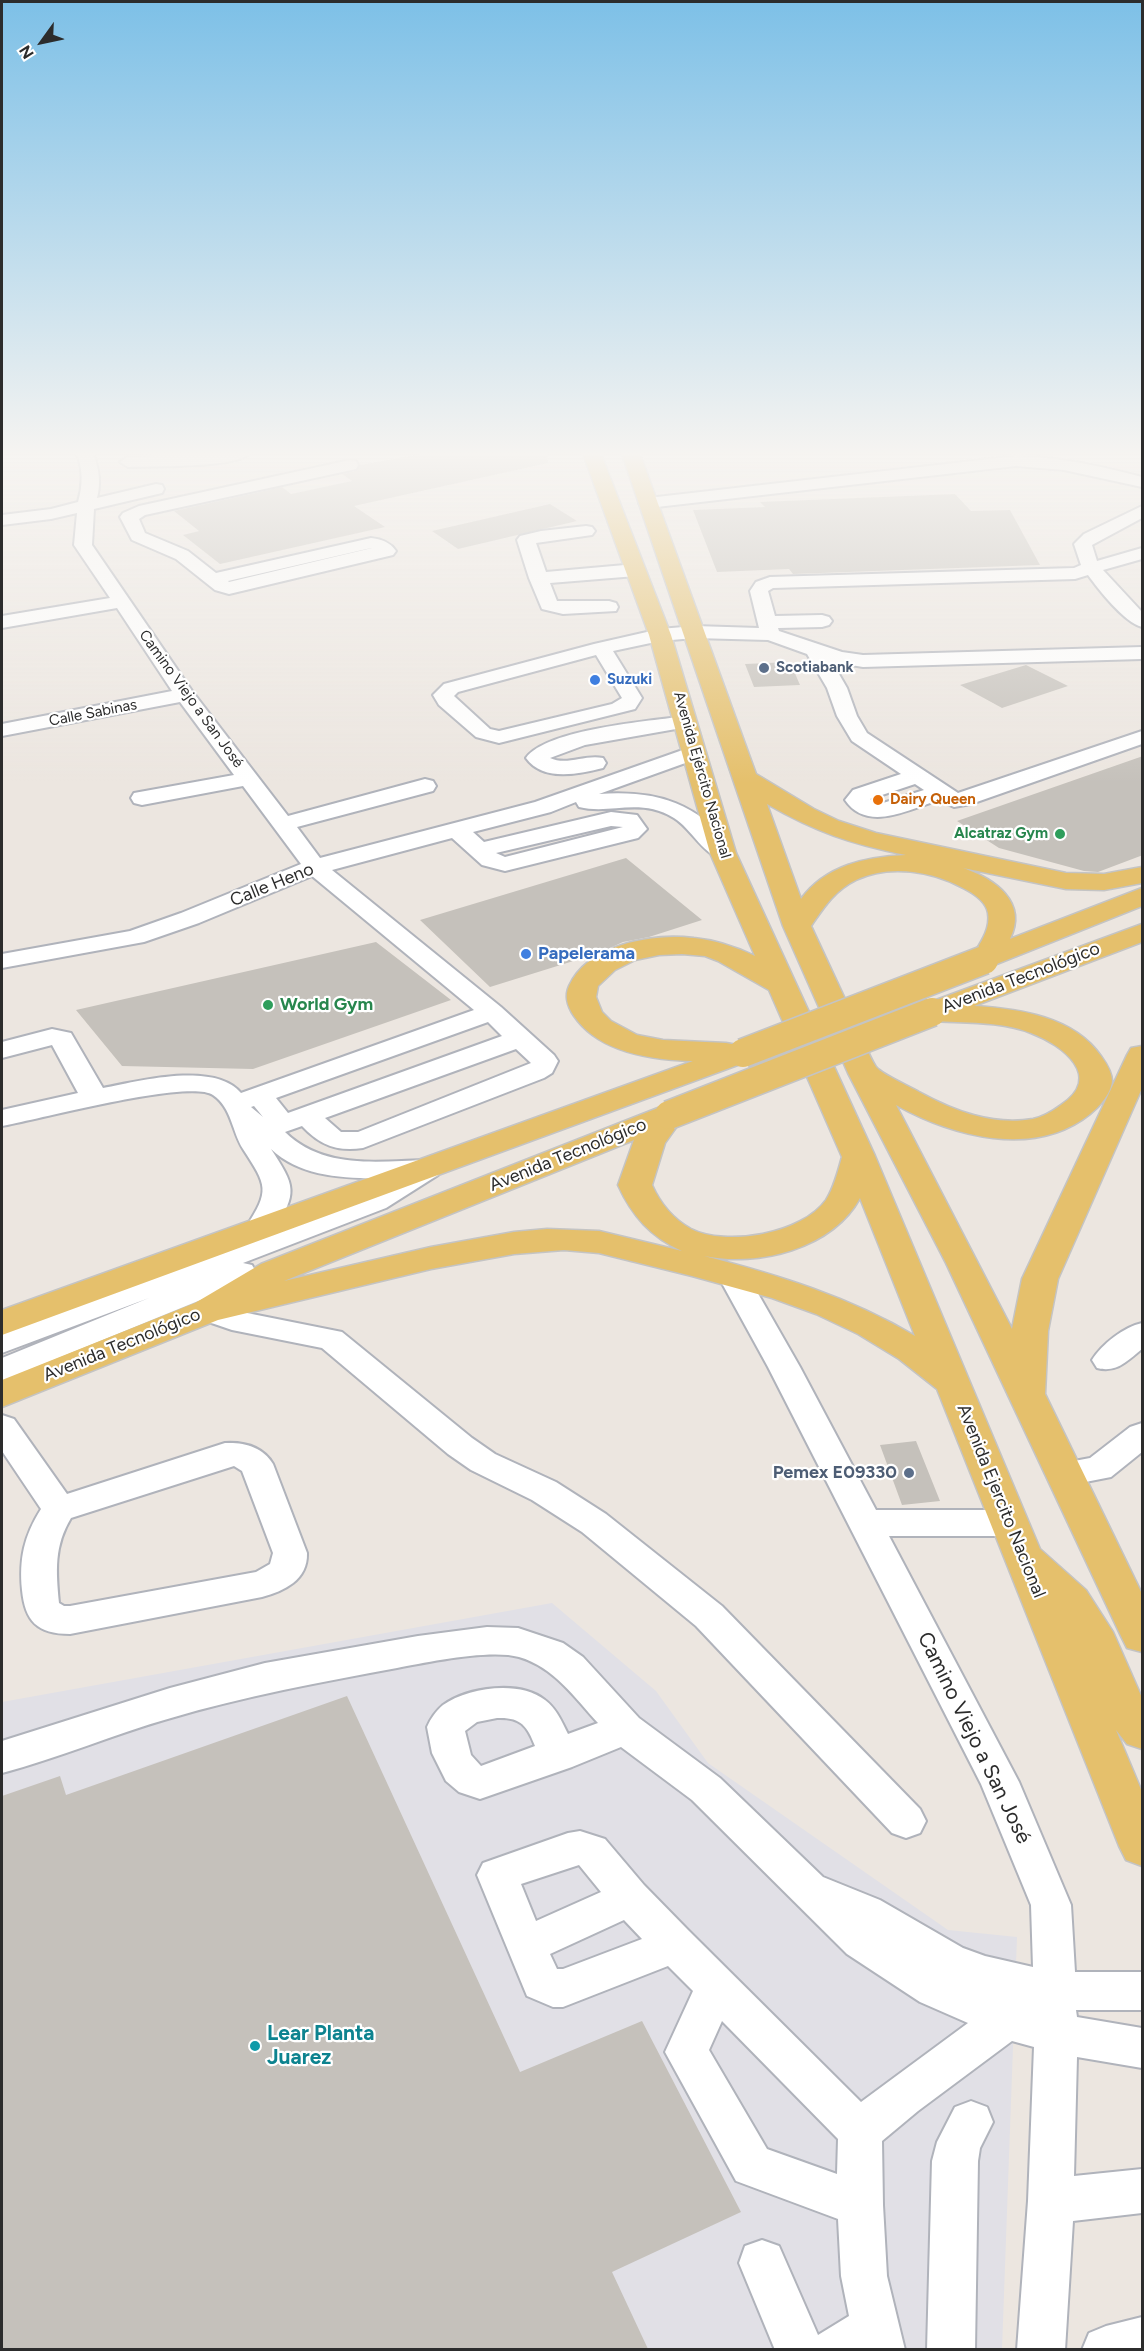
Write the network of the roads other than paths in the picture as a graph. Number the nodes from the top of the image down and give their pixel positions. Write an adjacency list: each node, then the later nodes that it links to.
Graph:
1 (95, 564): 17 (street, Camino Viejo a San José)
2 (193, 564): 13 (street)
3 (280, 564): 13 (street)
4 (334, 564): 13 (street)
5 (533, 564): 12 (street)
6 (634, 564): 11 (main road, Avenida Ejército Nacional)
7 (670, 564): 23 (main road, Avenida Ejército Nacional)
8 (1090, 564): 10 (street)
9 (1107, 564): 10 (street)
10 (1093, 568): 14 (street); 22 (street)
11 (636, 570): 12 (street); 24 (main road, Avenida Ejército Nacional)
12 (538, 578): 18 (street)
13 (213, 579)
14 (1107, 586): 15 (street); 16 (street); 20 (street)
15 (1065, 589)
16 (1134, 589)
17 (121, 602): 21 (street); 28 (street, Camino Viejo a San José)
18 (609, 607)
19 (822, 621): 22 (street)
20 (1143, 621)
21 (2, 622)
22 (769, 628): 23 (street); 26 (street)
23 (695, 632): 24 (street); 35 (main road, Avenida Ejército Nacional)
24 (660, 635): 25 (street); 29 (main road, Avenida Ejército Nacional)
25 (601, 648): 25 (street)
26 (815, 650): 27 (street); 34 (street)
27 (1143, 653)
28 (185, 695): 30 (street, Calle Sabinas); 36 (street, Camino Viejo a San José)
29 (686, 722): 32 (main road, Avenida Ejército Nacional); 33 (street)
30 (2, 730)
31 (1143, 737): 38 (street)
32 (694, 752): 40 (street, Calle Heno); 44 (main road, Avenida Ejército Nacional)
33 (595, 763)
34 (917, 776): 38 (street); 38 (street)
35 (744, 777): 46 (main road); 48 (main road, Avenida Ejército Nacional)
36 (248, 778): 39 (street); 41 (street, Camino Viejo a San José)
37 (425, 786): 41 (street)
38 (940, 792)
39 (142, 798)
40 (543, 807): 42 (street, Calle Heno); 44 (street, Calle Heno)
41 (283, 824): 45 (street, Camino Viejo a San José)
42 (457, 830): 43 (street); 45 (street, Calle Heno)
43 (479, 850): 43 (street)
44 (723, 853): 52 (main road, Avenida Ejército Nacional)
45 (315, 867): 51 (street, Calle Heno); 53 (street, Camino Viejo a San José)
46 (1143, 875)
47 (1143, 896): 50 (main road, Avenida Tecnológico)
48 (797, 926): 50 (main road); 59 (main road, Avenida Ejército Nacional)
49 (1143, 932): 54 (main road, Avenida Tecnológico)
50 (984, 960): 57 (main road, Avenida Tecnológico, bridge)
51 (2, 961)
52 (780, 984): 57 (main road); 65 (main road, Avenida Ejército Nacional)
53 (485, 1006): 55 (street, Camino Viejo a San José); 61 (street)
54 (932, 1012): 59 (main road); 62 (main road, Avenida Tecnológico, bridge)
55 (521, 1038): 63 (street); 63 (street, Camino Viejo a San José)
56 (2, 1050): 60 (street)
57 (743, 1053): 66 (main road, Avenida Tecnológico)
58 (1143, 1055): 78 (main road)
59 (864, 1073): 78 (main road)
60 (95, 1099): 61 (street); 64 (street)
61 (252, 1114): 63 (street); 66 (street); 67 (street)
62 (669, 1115): 65 (main road); 68 (main road, Avenida Tecnológico)
63 (308, 1116)
64 (2, 1118)
65 (859, 1156): 76 (main road, Avenida Ejercito Nacional)
66 (428, 1168): 67 (main road, Avenida Tecnológico); 73 (street)
67 (261, 1227): 71 (main road, Avenida Tecnológico)
68 (355, 1240): 70 (main road, Avenida Tecnológico); 75 (street)
69 (733, 1276): 70 (main road); 76 (main road); 83 (street, Camino Viejo a San José)
70 (208, 1311): 77 (main road, Avenida Tecnológico); 90 (street)
71 (2, 1323)
72 (1143, 1333): 74 (street)
73 (2, 1342)
74 (1108, 1360)
75 (2, 1370)
76 (954, 1385): 84 (main road, Avenida Ejercito Nacional)
77 (2, 1394)
78 (1027, 1395): 81 (main road)
79 (2, 1427): 82 (street)
80 (1143, 1435): 81 (street)
81 (1065, 1474): 85 (main road)
82 (59, 1509): 82 (street)
83 (865, 1523): 84 (street); 97 (street, Camino Viejo a San José)
84 (1017, 1540): 87 (main road); 91 (main road, Avenida Ejercito Nacional)
85 (1143, 1636)
86 (626, 1729): 88 (street); 89 (street); 97 (street)
87 (1143, 1731)
88 (558, 1756)
89 (2, 1757)
90 (906, 1821)
91 (1143, 1846)
92 (630, 1898): 93 (street); 94 (street); 94 (street)
93 (673, 1943): 94 (street); 95 (street)
94 (526, 1944)
95 (716, 1987): 101 (street); 104 (street)
96 (1143, 1991): 97 (street)
97 (1029, 1998): 98 (street); 101 (street)
98 (1056, 2032): 99 (street); 103 (street)
99 (1143, 2048)
100 (971, 2122): 110 (street)
101 (860, 2131): 104 (street)
102 (1143, 2191): 103 (street)
103 (1051, 2201): 111 (street)
104 (860, 2205): 106 (street)
105 (762, 2264): 108 (street)
106 (879, 2338): 109 (street)
107 (1143, 2341): 112 (street)
108 (800, 2349)
109 (836, 2349)
110 (951, 2349)
111 (1041, 2349)
112 (1106, 2349)

